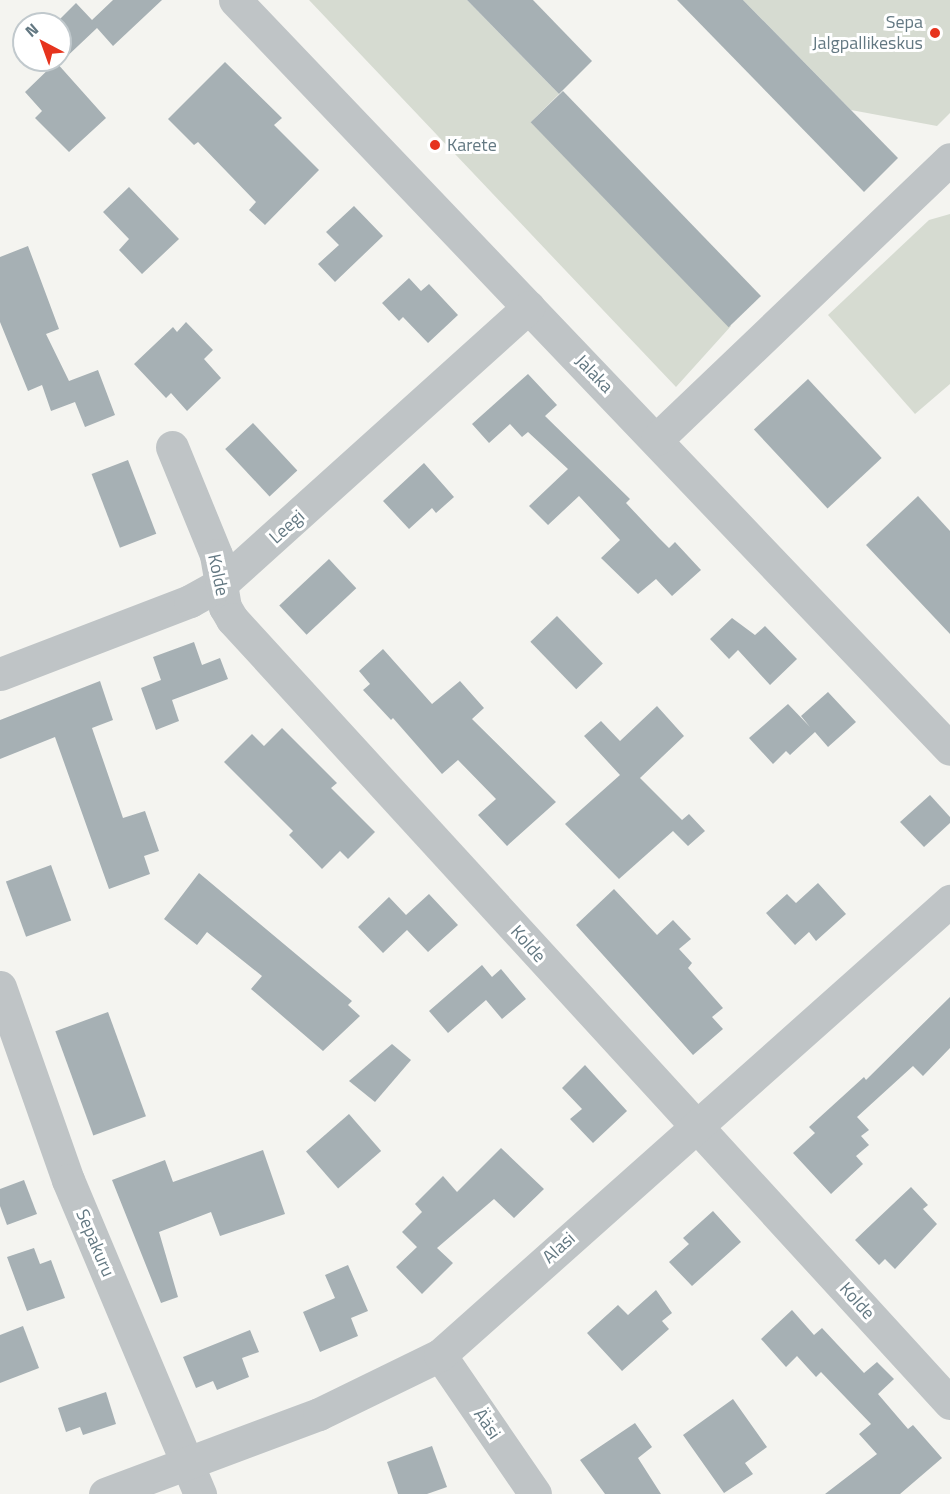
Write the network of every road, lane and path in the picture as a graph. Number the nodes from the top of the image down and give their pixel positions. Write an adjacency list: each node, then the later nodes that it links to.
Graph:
1 (235, 0): 3 (street, Jalaka)
2 (950, 159): 4 (street)
3 (529, 307): 4 (street, Jalaka); 6 (street, Leegi)
4 (657, 439): 8 (street, Jalaka)
5 (172, 447): 6 (street, Kolde)
6 (222, 584): 7 (street, Leegi); 11 (street, Kolde)
7 (0, 674)
8 (950, 749)
9 (950, 901): 11 (street, Alasi)
10 (0, 987): 14 (street, Sepakuru)
11 (696, 1127): 12 (street, Alasi); 13 (street, Kolde)
12 (440, 1355): 14 (street, Alasi); 17 (street, Ääsi)
13 (950, 1403)
14 (188, 1463): 15 (street, Alasi); 16 (street, Sepakuru)
15 (105, 1494)
16 (200, 1494)
17 (535, 1494)

